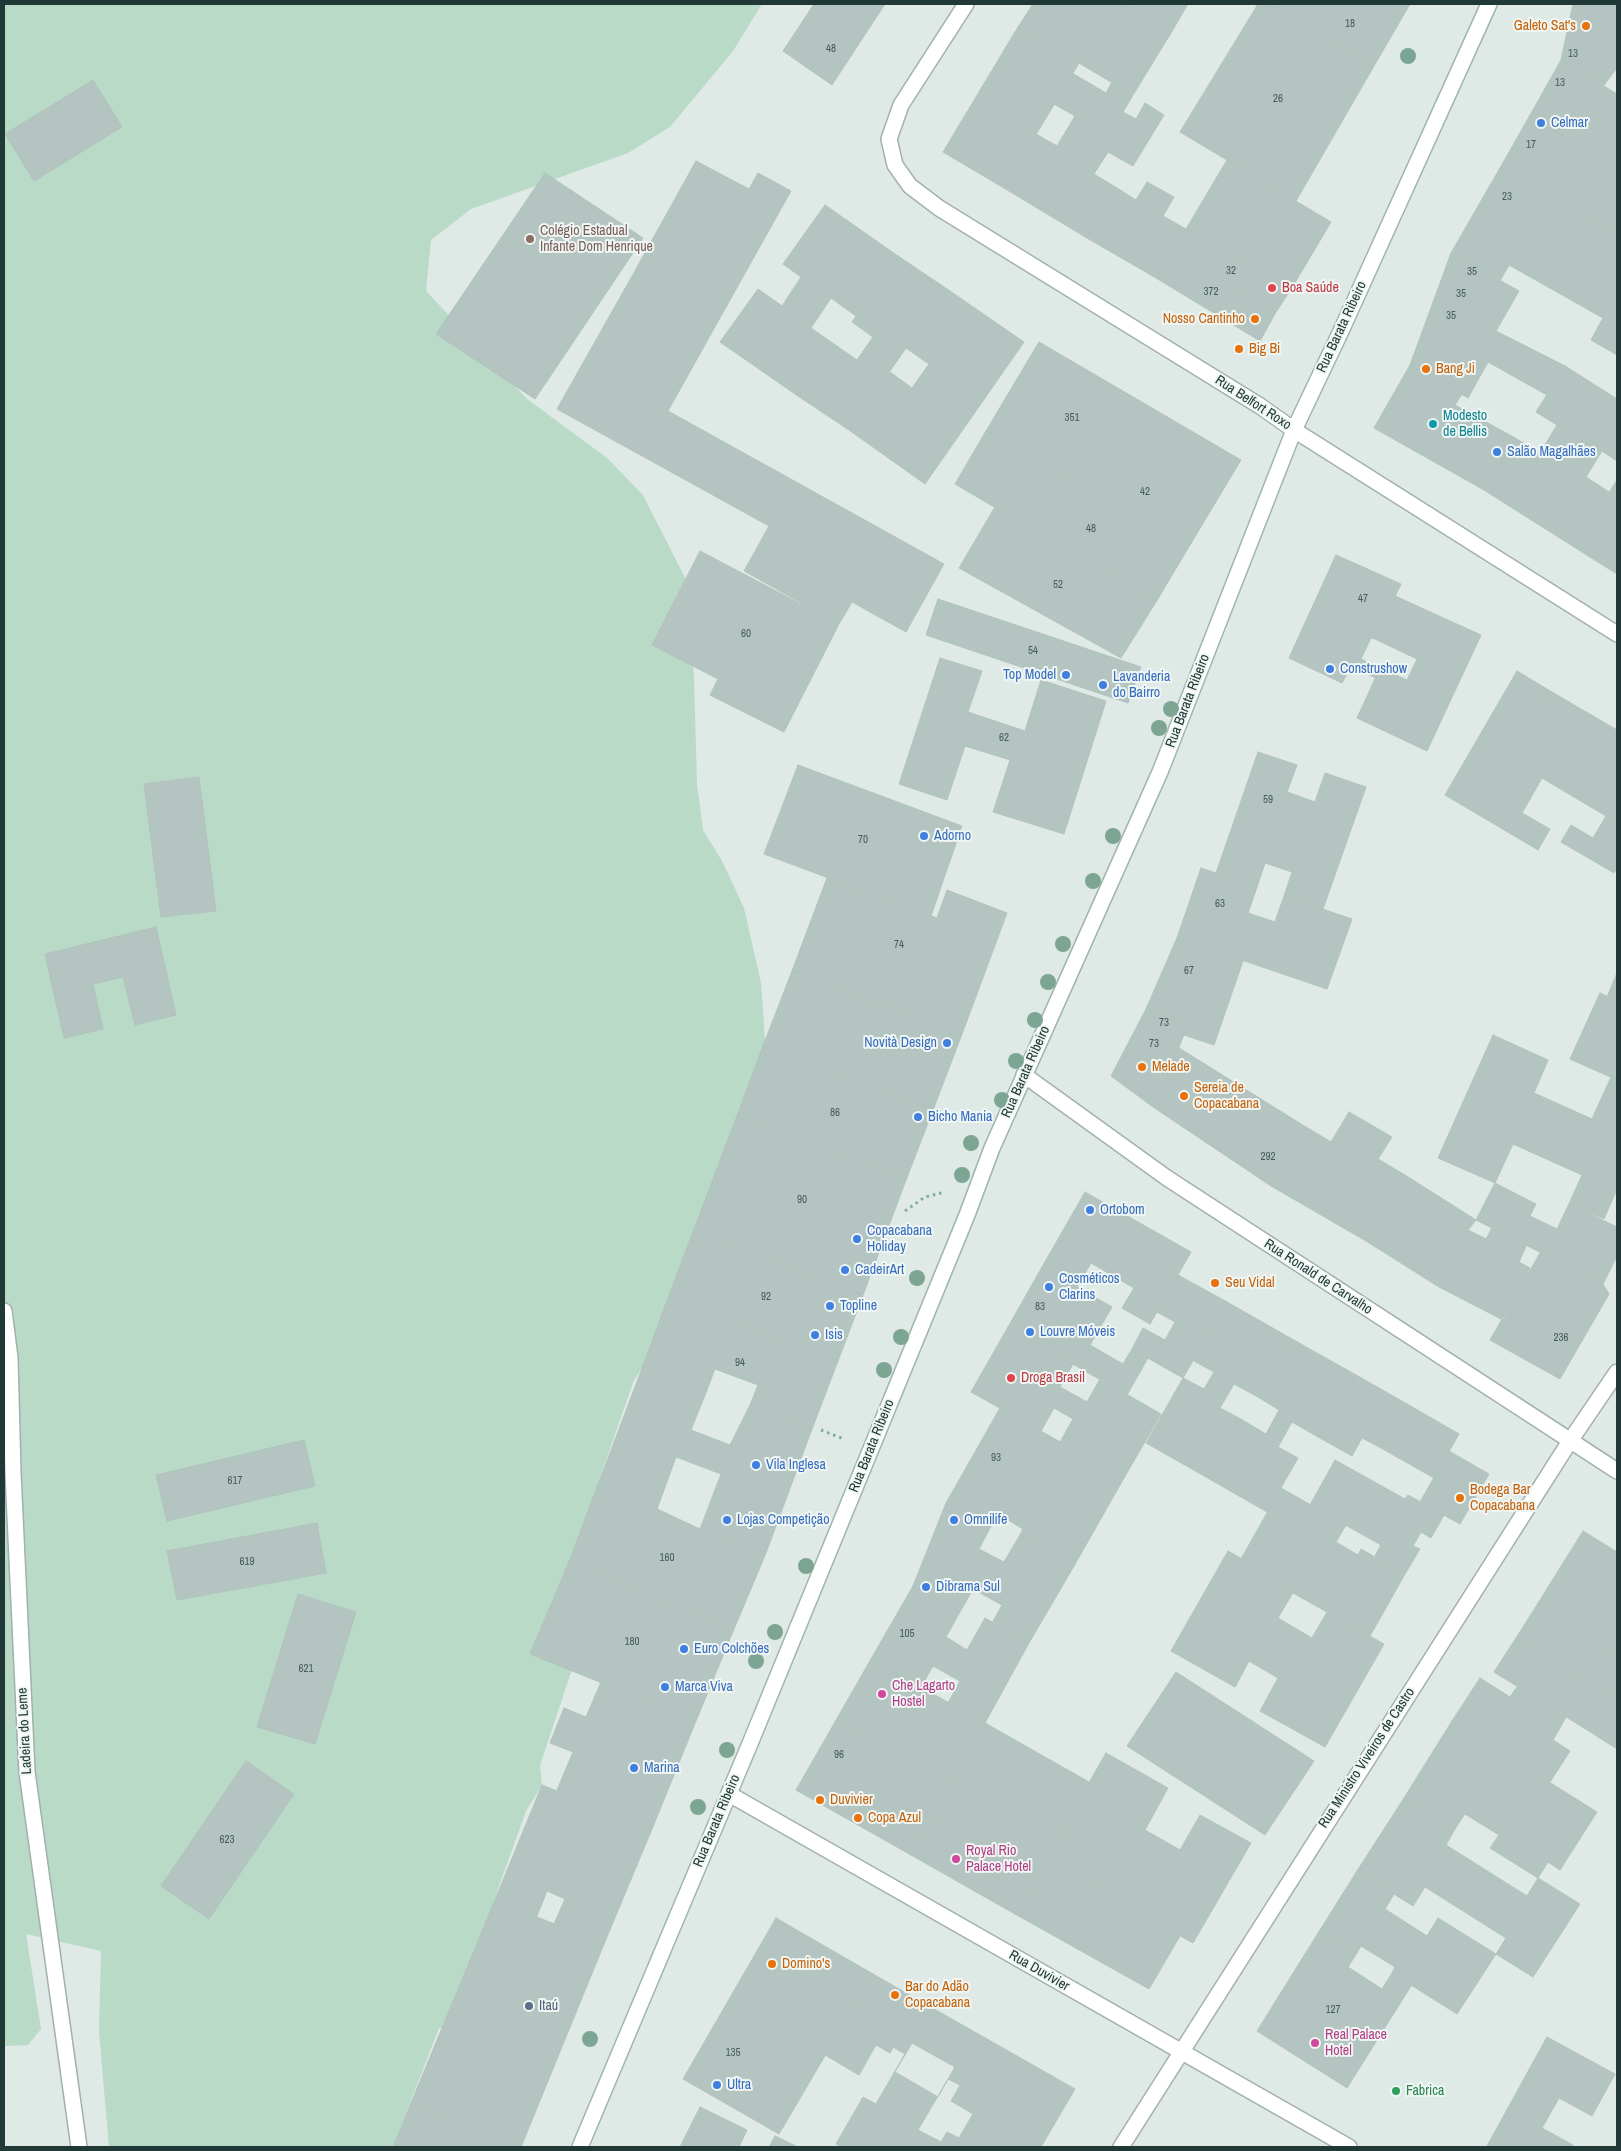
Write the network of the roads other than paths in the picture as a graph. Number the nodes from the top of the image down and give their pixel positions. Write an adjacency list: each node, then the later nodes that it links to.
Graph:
1 (966, 4): 3 (street, Rua Belfort Roxo)
2 (1489, 4): 3 (street, Rua Barata Ribeiro)
3 (1294, 430): 4 (street, Rua Belfort Roxo); 5 (street, Rua Barata Ribeiro)
4 (1617, 634)
5 (1024, 1075): 8 (street, Rua Ronald de Carvalho); 10 (street, Rua Barata Ribeiro)
6 (4, 1312): 12 (street, Ladeira do Leme)
7 (1617, 1372): 8 (street, Rua Ministro Viveiros de Castro)
8 (1570, 1441): 9 (street, Rua Ronald de Carvalho); 11 (street, Rua Ministro Viveiros de Castro)
9 (1617, 1471)
10 (729, 1794): 11 (street, Rua Duvivier); 13 (street, Rua Barata Ribeiro)
11 (1181, 2051): 14 (street, Rua Ministro Viveiros de Castro); 15 (street, Rua Duvivier)
12 (79, 2147)
13 (580, 2147)
14 (1121, 2147)
15 (1349, 2147)

